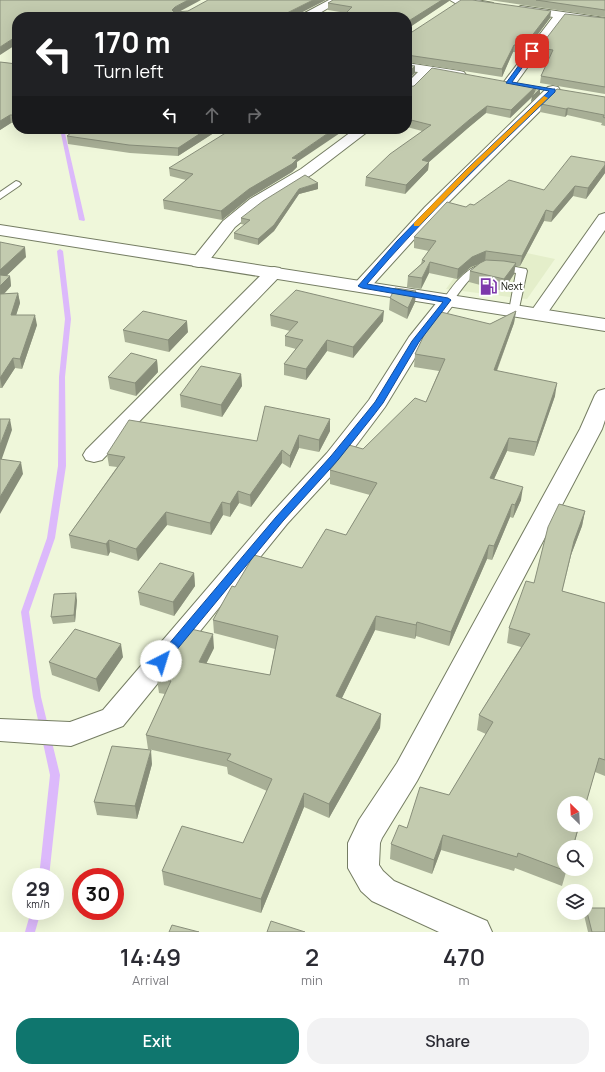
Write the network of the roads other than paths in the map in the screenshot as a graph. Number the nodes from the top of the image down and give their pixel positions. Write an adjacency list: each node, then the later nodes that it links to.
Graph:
1 (337, 0): 3 (street)
2 (456, 2): 4 (street)
3 (314, 12)
4 (560, 14): 5 (street); 10 (street)
5 (605, 21)
6 (412, 68): 7 (street)
7 (428, 70): 8 (street); 11 (street)
8 (474, 77)
9 (495, 80): 10 (street)
10 (509, 83): 12 (street)
11 (412, 85)
12 (524, 85)
13 (553, 90): 21 (street)
14 (357, 134): 19 (street)
15 (16, 184): 16 (lane)
16 (0, 196)
17 (605, 218): 24 (street)
18 (0, 230): 19 (street)
19 (199, 262): 20 (street)
20 (274, 272): 21 (street); 27 (street)
21 (362, 286): 22 (street)
22 (448, 300): 23 (street); 23 (lane); 28 (street)
23 (514, 310): 24 (street)
24 (538, 314): 25 (street)
25 (605, 325)
26 (605, 395): 29 (street)
27 (94, 455)
28 (1, 730)
29 (475, 932)

